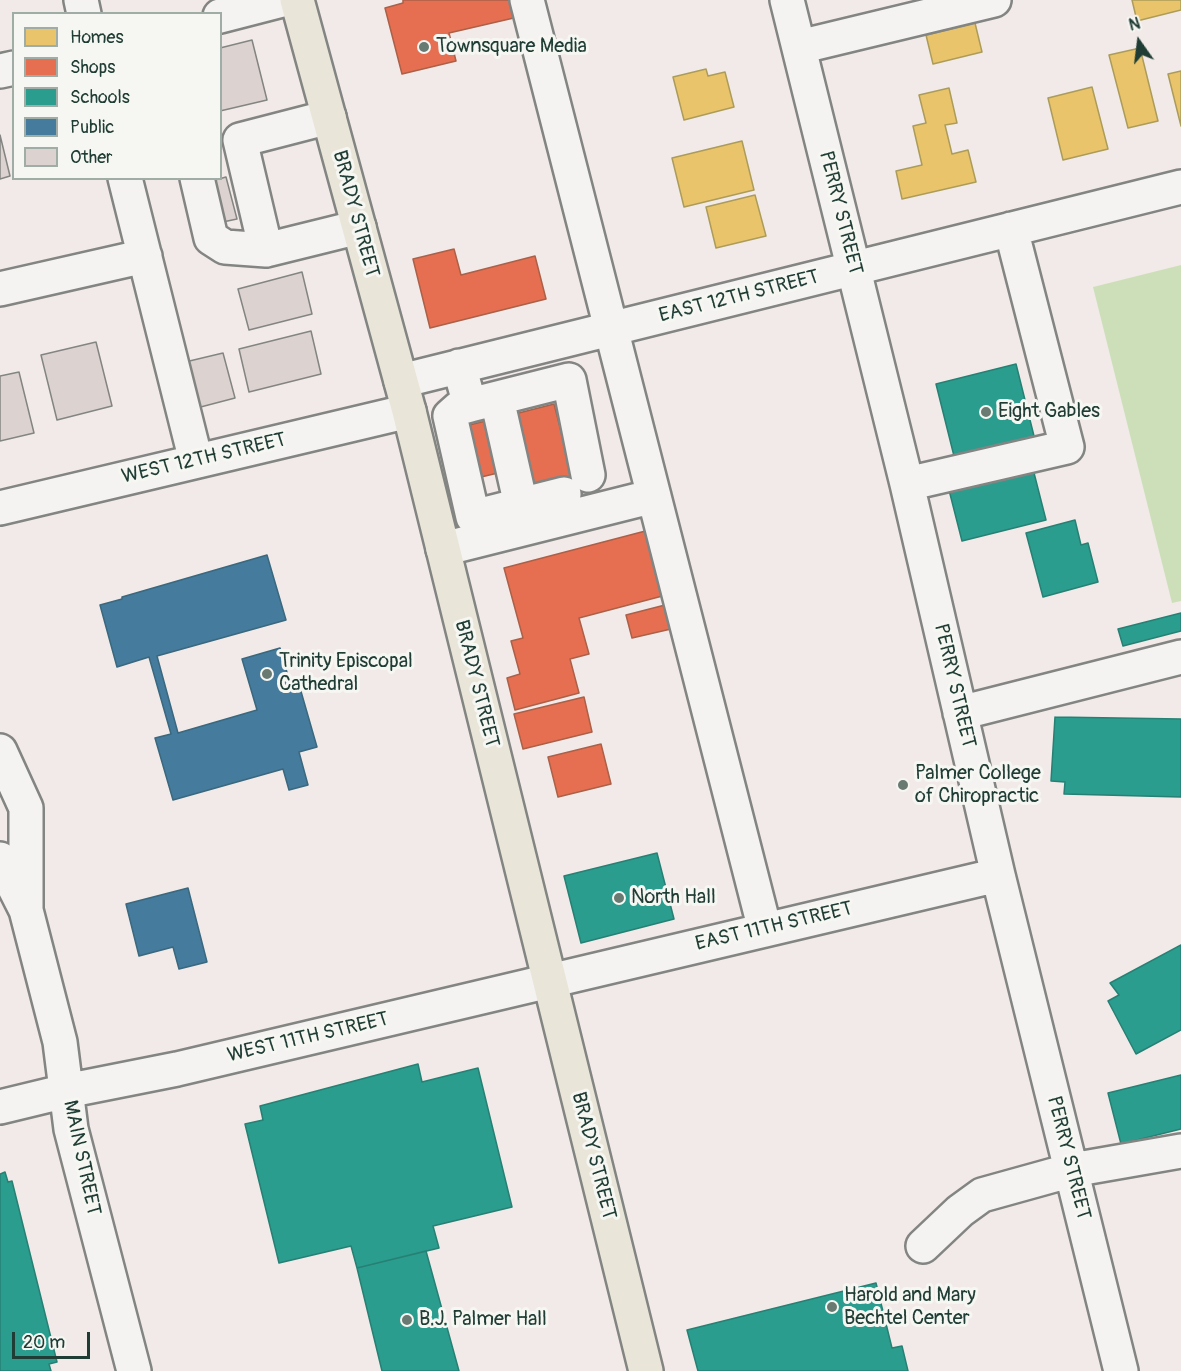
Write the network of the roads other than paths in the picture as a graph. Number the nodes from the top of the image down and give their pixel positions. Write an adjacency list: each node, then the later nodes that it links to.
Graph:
1 (282, 0): 6 (street)
2 (297, 0): 8 (highway, BRADY STREET)
3 (527, 0): 19 (street)
4 (787, 0): 7 (street, PERRY STREET)
5 (994, 0): 7 (street)
6 (222, 15)
7 (799, 47): 17 (street, PERRY STREET)
8 (329, 117): 9 (street); 13 (highway, BRADY STREET)
9 (230, 147): 15 (street)
10 (126, 180): 16 (street)
11 (198, 180): 15 (street)
12 (1181, 187): 14 (street, EAST 12TH STREET)
13 (359, 227): 15 (street); 21 (highway, BRADY STREET)
14 (1011, 229): 17 (street, EAST 12TH STREET); 26 (street)
15 (266, 250)
16 (145, 256): 18 (street); 25 (street)
17 (854, 269): 19 (street, EAST 12TH STREET); 26 (street, PERRY STREET)
18 (0, 289)
19 (611, 329): 20 (street, EAST 12TH STREET); 27 (street)
20 (459, 366): 21 (street, EAST 12TH STREET); 22 (street)
21 (405, 396): 24 (highway, BRADY STREET); 25 (street, WEST 12TH STREET)
22 (483, 402): 23 (street); 29 (street); 29 (street)
23 (457, 444): 24 (street); 29 (street)
24 (419, 454): 30 (highway, BRADY STREET)
25 (196, 461): 28 (street, WEST 12TH STREET)
26 (907, 484): 32 (street, PERRY STREET)
27 (654, 496): 29 (street); 37 (street)
28 (0, 508)
29 (511, 516): 30 (street)
30 (443, 549): 38 (highway, BRADY STREET)
31 (1181, 657): 32 (street)
32 (960, 713): 35 (street, PERRY STREET)
33 (0, 751): 36 (street, MAIN STREET)
34 (0, 859): 36 (street, MAIN STREET)
35 (998, 875): 37 (street, EAST 11TH STREET); 42 (street, PERRY STREET)
36 (26, 910): 39 (street, MAIN STREET)
37 (765, 930): 38 (street, EAST 11TH STREET)
38 (550, 980): 39 (street, WEST 11TH STREET); 46 (highway, BRADY STREET)
39 (66, 1091): 40 (street, WEST 11TH STREET); 45 (street, MAIN STREET)
40 (0, 1107)
41 (1181, 1151): 42 (street)
42 (1075, 1181): 43 (street); 44 (street); 47 (street, PERRY STREET)
43 (987, 1215)
44 (922, 1246)
45 (134, 1371)
46 (646, 1371)
47 (1121, 1371)

